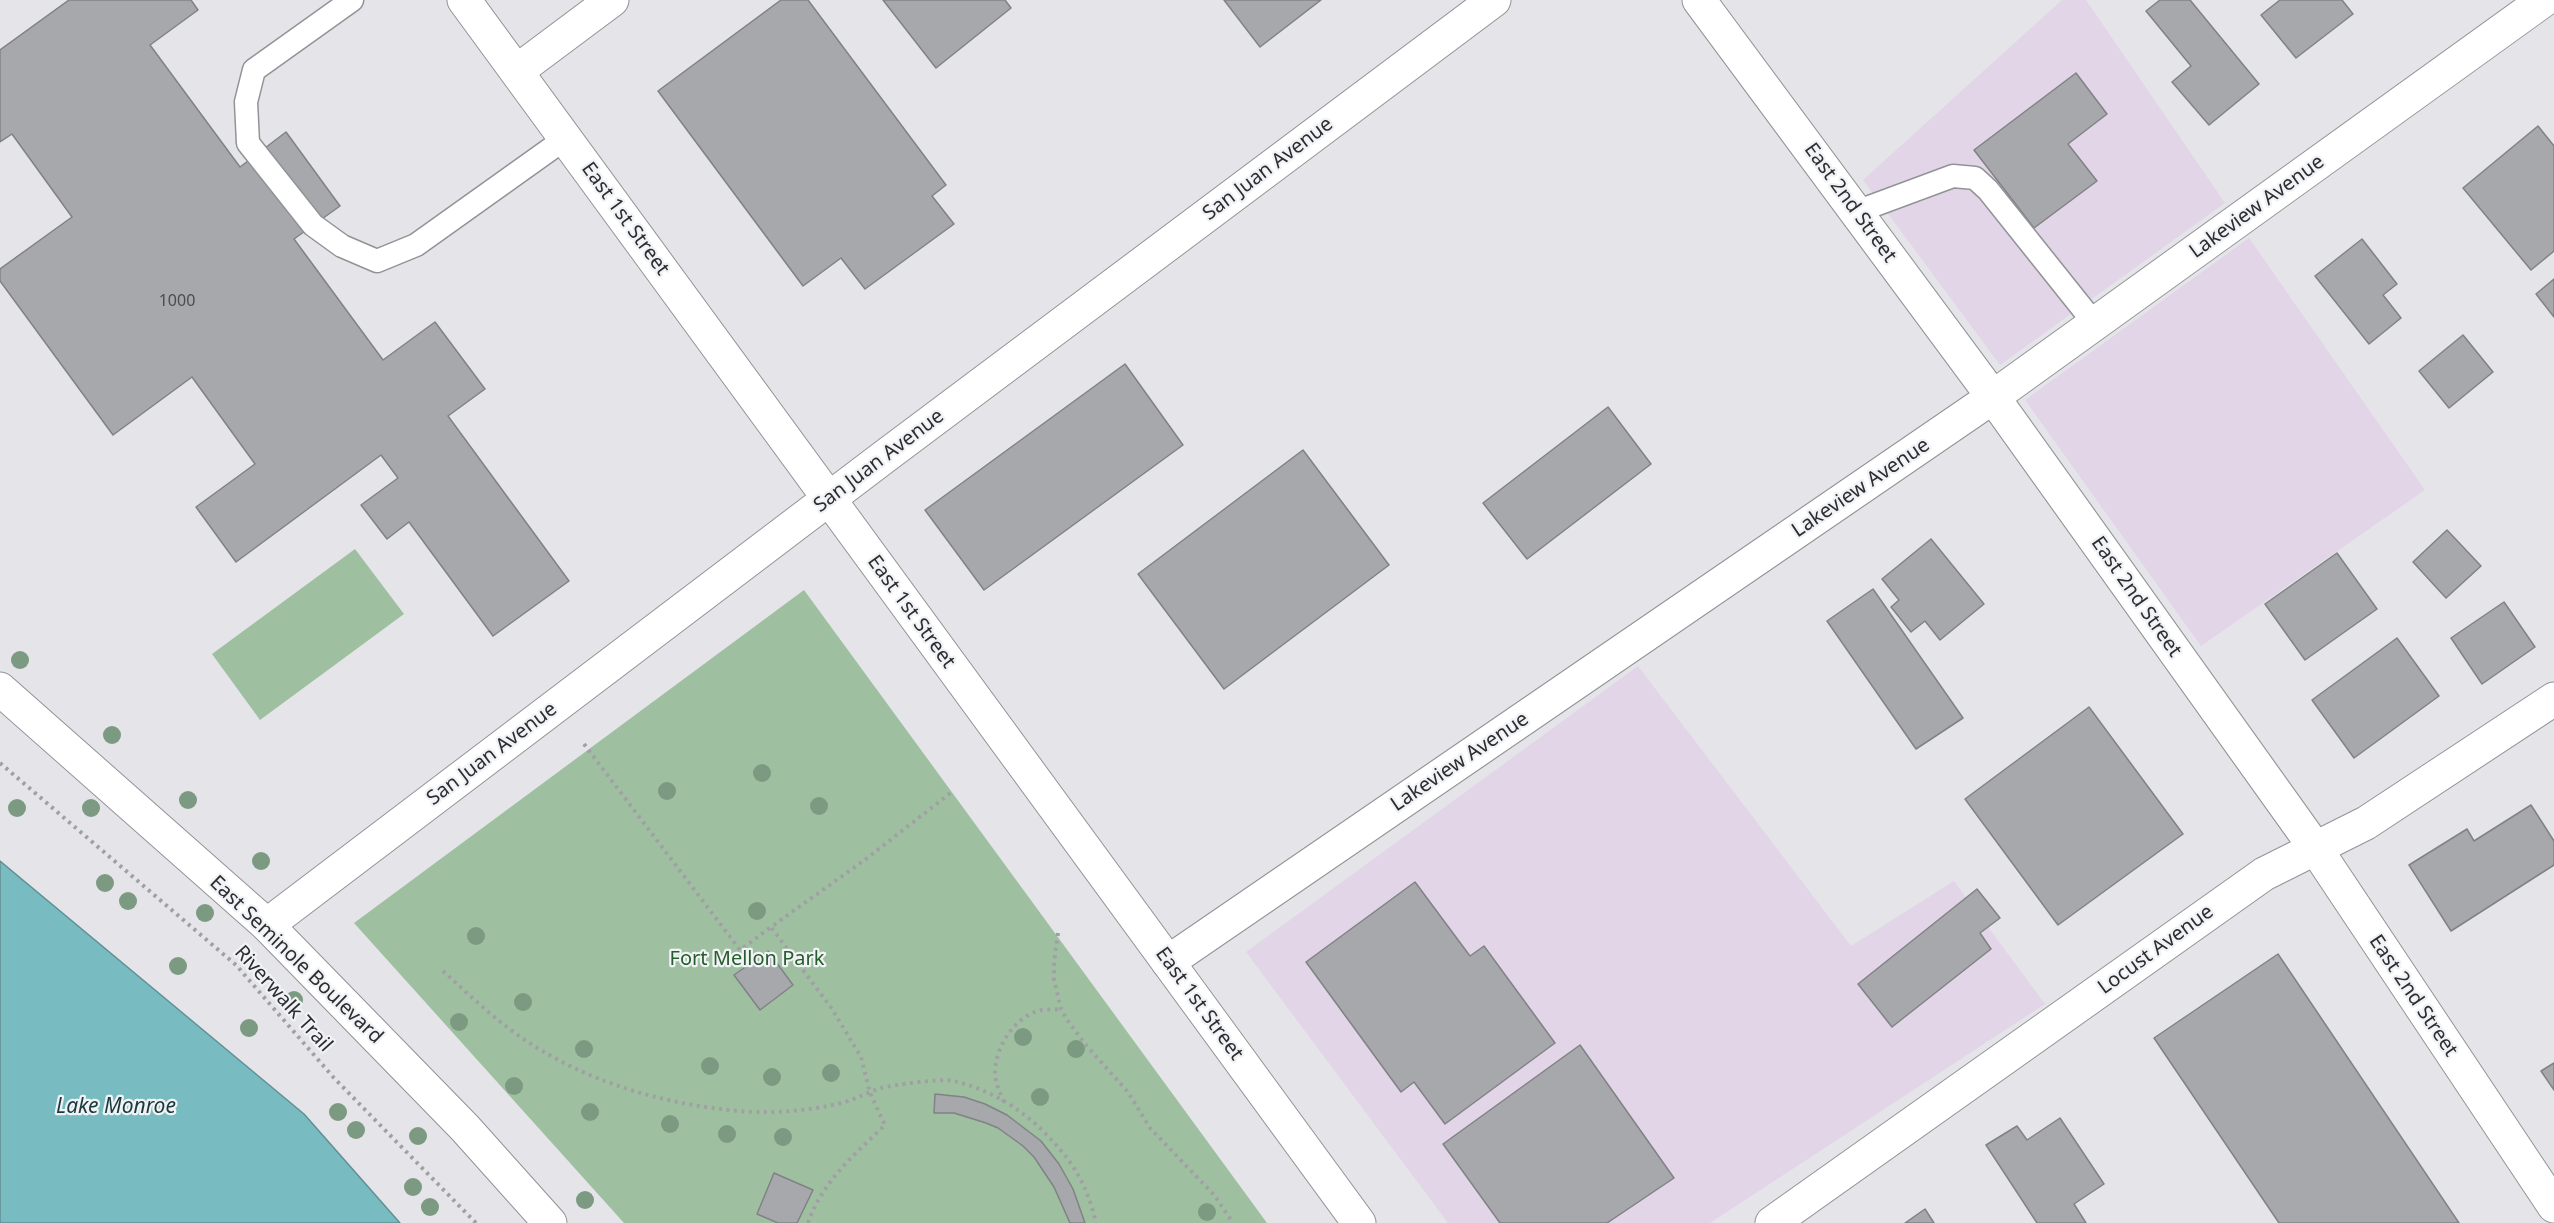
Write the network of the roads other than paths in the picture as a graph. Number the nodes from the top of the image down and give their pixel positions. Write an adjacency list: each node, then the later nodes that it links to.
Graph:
1 (352, 0): 8 (lane)
2 (464, 0): 7 (street, East 1st Street)
3 (612, 0): 7 (street)
4 (1494, 0): 12 (street, San Juan Avenue)
5 (1700, 0): 9 (street, East 2nd Street)
6 (2544, 0): 10 (street, Lakeview Avenue)
7 (517, 71): 8 (street, East 1st Street)
8 (566, 138): 12 (street, East 1st Street)
9 (1856, 212): 10 (lane); 11 (street, East 2nd Street)
10 (2095, 324): 11 (street, Lakeview Avenue)
11 (1993, 397): 15 (street, East 2nd Street); 17 (street, Lakeview Avenue)
12 (828, 499): 16 (street, San Juan Avenue); 17 (street, East 1st Street)
13 (0, 689): 16 (street, East Seminole Boulevard)
14 (2554, 699): 15 (street, Locust Avenue)
15 (2316, 849): 18 (street, East 2nd Street); 21 (street, Locust Avenue)
16 (267, 925): 19 (street, East Seminole Boulevard)
17 (1168, 962): 20 (street, East 1st Street)
18 (2554, 1206)
19 (550, 1223)
20 (1359, 1223)
21 (1772, 1223)

